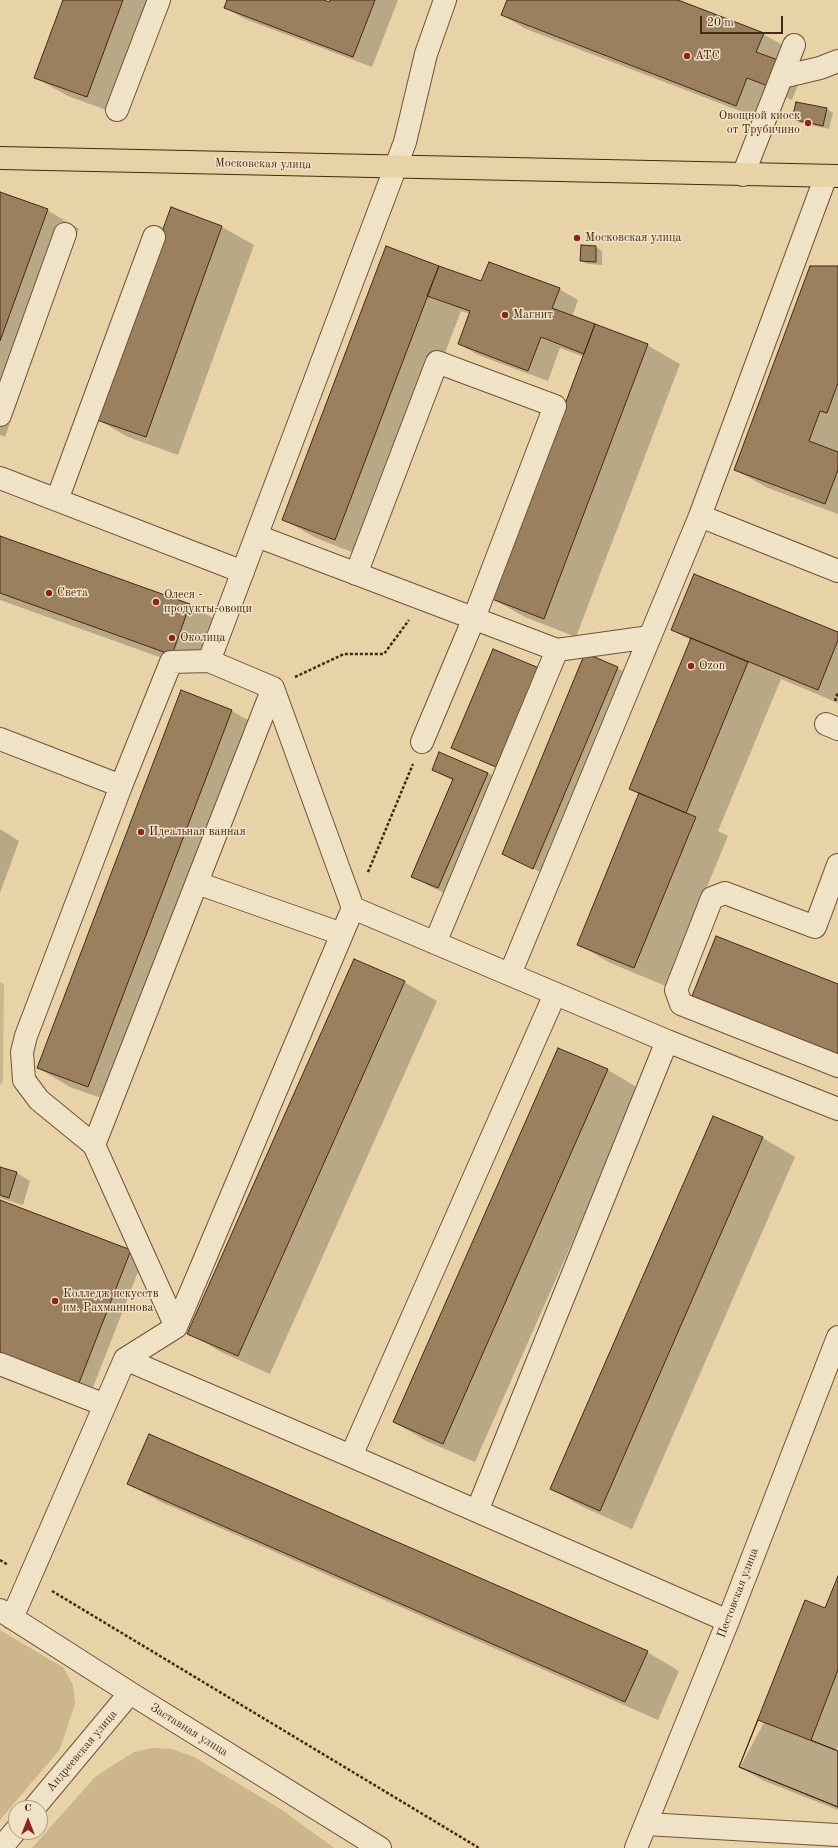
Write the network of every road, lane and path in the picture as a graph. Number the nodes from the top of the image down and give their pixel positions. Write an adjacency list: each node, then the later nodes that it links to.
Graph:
1 (159, 0): 6 (street)
2 (445, 0): 8 (street)
3 (794, 45): 5 (street)
4 (838, 61): 5 (street)
5 (782, 77): 9 (street)
6 (117, 110)
7 (0, 158): 8 (main road, Московская улица)
8 (394, 167): 9 (main road, Московская улица); 17 (street)
9 (743, 175): 10 (main road, Московская улица)
10 (832, 176): 16 (street)
11 (65, 234): 13 (street)
12 (154, 237): 15 (street)
13 (0, 415)
14 (0, 478): 15 (street)
15 (57, 500): 19 (street)
16 (700, 516): 18 (street); 23 (street)
17 (257, 536): 19 (street); 20 (street)
18 (838, 571)
19 (243, 572): 25 (street)
20 (356, 574): 21 (street); 22 (street)
21 (425, 599): 22 (street); 26 (path)
22 (474, 618): 24 (street); 28 (street)
23 (650, 637): 24 (street); 35 (street)
24 (557, 650): 34 (street)
25 (209, 661): 26 (street); 29 (street)
26 (273, 688): 31 (street); 32 (street)
27 (0, 739): 29 (street)
28 (422, 742): 32 (path)
29 (121, 786): 40 (street)
30 (838, 865): 38 (street)
31 (196, 883): 33 (street); 40 (street)
32 (352, 908): 33 (street); 34 (street)
33 (342, 934): 41 (street)
34 (435, 943): 35 (street)
35 (510, 974): 36 (street)
36 (555, 994): 37 (street); 46 (street)
37 (667, 1041): 39 (street); 47 (street)
38 (838, 1066)
39 (838, 1109)
40 (94, 1144): 41 (street)
41 (176, 1327): 43 (street)
42 (838, 1337): 51 (street, Пестовская улица)
43 (125, 1359): 45 (street); 46 (street)
44 (0, 1364): 45 (street)
45 (105, 1405): 49 (street)
46 (351, 1456): 47 (street)
47 (477, 1511): 51 (street)
48 (0, 1560): 49 (path)
49 (30, 1578): 50 (street); 59 (path)
50 (6, 1614): 52 (street, Заставная улица)
51 (728, 1621): 54 (street, Пестовская улица)
52 (130, 1693): 53 (street, Андреевская улица); 58 (street, Заставная улица)
53 (41, 1800)
54 (646, 1824): 55 (street); 60 (street, Пестовская улица)
55 (838, 1835)
56 (8, 1840): 57 (street)
57 (1, 1848)
58 (380, 1848)
59 (479, 1848)
60 (636, 1848)

